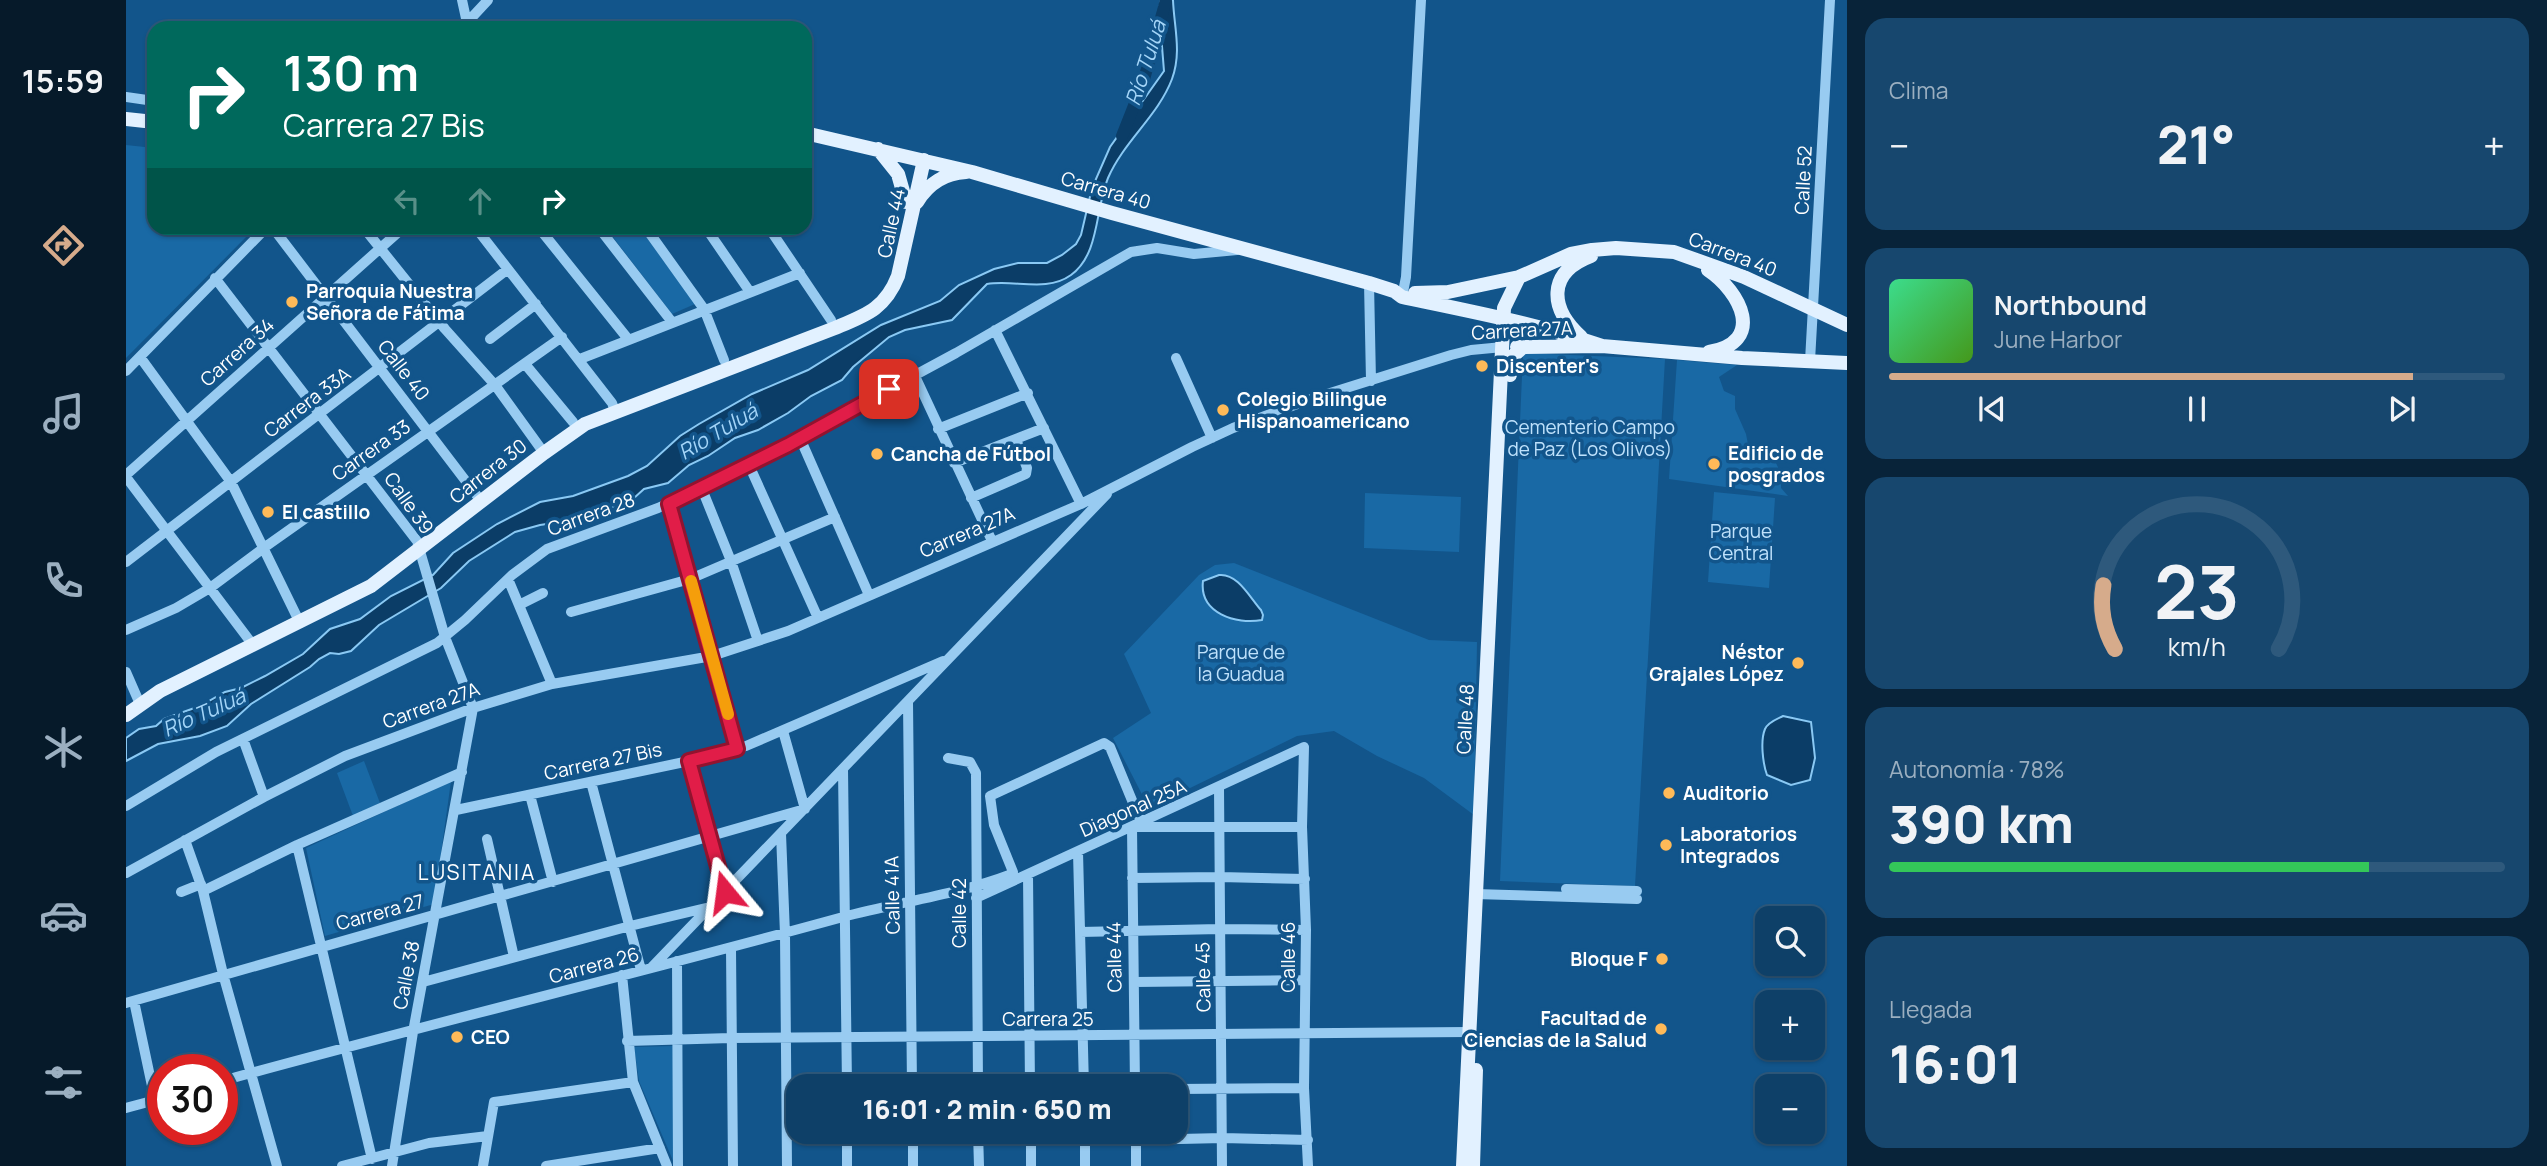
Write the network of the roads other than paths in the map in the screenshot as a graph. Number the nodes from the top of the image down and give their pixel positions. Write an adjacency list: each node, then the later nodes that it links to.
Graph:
1 (462, 0): 5 (street)
2 (488, 0): 6 (street)
3 (1421, 0): 37 (street)
4 (1830, 0): 42 (street, Calle 52)
5 (464, 21)
6 (468, 21)
7 (126, 97): 8 (street)
8 (147, 99)
9 (126, 119): 10 (main road)
10 (147, 121)
11 (812, 134): 12 (main road, Carrera 40)
12 (877, 148): 13 (main road, Carrera 40); 15 (main road)
13 (920, 159): 14 (main road, Carrera 40); 15 (main road, Calle 44)
14 (972, 172): 15 (main road); 28 (main road, Carrera 40)
15 (910, 206): 35 (main road, Calle 44)
16 (259, 235): 33 (street)
17 (278, 235): 38 (street, Calle 40)
18 (369, 235): 26 (street)
19 (395, 235): 26 (street, Carrera 34)
20 (481, 235): 30 (street)
21 (544, 235): 53 (street)
22 (604, 235): 45 (street)
23 (651, 235): 41 (street)
24 (711, 235): 36 (street)
25 (774, 235): 31 (street)
26 (380, 248): 38 (street, Carrera 34); 46 (street)
27 (1616, 248): 29 (main road, Carrera 40); 32 (main road, Carrera 40); 51 (main road)
28 (1245, 249): 34 (main road, Carrera 40); 49 (street, Carrera 28)
29 (1674, 252): 42 (main road, Carrera 40); 48 (main road)
30 (508, 269): 39 (street); 46 (street, Carrera 33A)
31 (800, 273): 36 (street); 44 (street)
32 (1519, 277): 37 (main road, Carrera 40); 43 (main road, Calle 48)
33 (215, 278): 55 (street, Calle 39); 59 (street)
34 (1369, 283): 37 (main road, Carrera 40); 70 (street)
35 (887, 291): 40 (main road, Carrera 30)
36 (750, 292): 41 (street)
37 (1400, 293): 43 (main road, Carrera 40)
38 (325, 295): 55 (street, Carrera 34); 67 (street, Calle 40)
39 (536, 304): 50 (street); 52 (street)
40 (875, 304): 44 (main road, Carrera 30); 63 (main road, Carrera 30)
41 (704, 309): 45 (street); 63 (street)
42 (1814, 309): 47 (main road, Carrera 40); 64 (street, Calle 52)
43 (1504, 319): 51 (main road, Carrera 40); 56 (main road, Calle 48)
44 (831, 320): 63 (main road, Carrera 30)
45 (672, 321): 53 (street)
46 (440, 323): 67 (street, Carrera 33A); 71 (street)
47 (1847, 325)
48 (1743, 327): 58 (main road); 61 (main road)
49 (995, 330): 69 (street, Carrera 28); 72 (street)
50 (562, 337): 62 (street); 66 (street, Carrera 33)
51 (1582, 338): 54 (main road, Carrera 40)
52 (490, 339)
53 (628, 339): 62 (street)
54 (1602, 346): 57 (main road, Carrera 27A); 58 (main road, Carrera 27A)
55 (268, 347): 74 (street, Calle 39); 75 (street, Carrera 34)
56 (1503, 347): 57 (main road, Carrera 27A); 70 (street, Carrera 27A); 158 (main road, Calle 48)
57 (1523, 347): 158 (main road, Calle 48)
58 (1700, 354): 61 (main road, Carrera 27A)
59 (140, 357): 68 (street); 75 (street)
60 (1176, 358): 81 (street)
61 (1742, 358): 64 (main road, Carrera 27A)
62 (580, 359): 73 (street)
63 (730, 361): 73 (main road, Carrera 30)
64 (1810, 361): 65 (main road, Carrera 27A)
65 (1847, 363)
66 (525, 364): 71 (street, Carrera 33); 76 (street)
67 (382, 368): 74 (street, Carrera 33A); 79 (street, Calle 40)
68 (126, 371)
69 (915, 376): 78 (street); 80 (street, Carrera 28)
70 (1371, 381): 81 (street, Carrera 27A)
71 (495, 384): 79 (street, Carrera 33); 83 (street)
72 (1028, 393): 77 (street); 78 (street)
73 (613, 407): 76 (main road, Carrera 30); 83 (main road, Carrera 30)
74 (320, 415): 86 (street, Calle 39); 88 (street, Carrera 33A)
75 (187, 421): 87 (street, Carrera 34); 88 (street)
76 (573, 422): 83 (main road, Carrera 30)
77 (1044, 428): 82 (street); 94 (street)
78 (938, 429): 84 (street)
79 (428, 430): 86 (street, Carrera 33); 91 (street, Calle 40)
80 (800, 438): 85 (street, Carrera 28); 96 (street)
81 (1212, 438): 90 (street, Carrera 27A)
82 (1016, 439): 84 (street); 92 (street)
83 (541, 450): 91 (main road, Carrera 30)
84 (954, 463): 92 (street)
85 (749, 465): 89 (street, Carrera 28); 99 (street)
86 (367, 474): 101 (street, Carrera 33); 102 (street, Calle 39)
87 (126, 476): 98 (street)
88 (231, 482): 98 (street, Carrera 33A); 101 (street)
89 (702, 489): 93 (street, Carrera 28); 103 (street)
90 (1112, 489): 94 (street, Carrera 27A); 97 (street)
91 (479, 498): 102 (main road, Carrera 30)
92 (971, 498): 100 (street)
93 (669, 504): 105 (street, Carrera 28); 106 (street)
94 (1081, 504): 95 (street, Carrera 27A)
95 (1065, 510): 97 (street); 100 (street, Carrera 27A)
96 (835, 517): 99 (street); 109 (street)
97 (1075, 528): 119 (street)
98 (167, 530): 104 (street, Carrera 33A); 107 (street)
99 (782, 539): 103 (street); 112 (street)
100 (992, 541): 109 (street, Carrera 27A)
101 (265, 547): 107 (street, Carrera 33); 113 (street)
102 (420, 551): 113 (main road, Carrera 30); 115 (street, Calle 39)
103 (731, 561): 106 (street); 117 (street)
104 (126, 562)
105 (508, 579): 110 (street); 115 (street, Carrera 28)
106 (690, 579): 111 (street); 118 (street)
107 (210, 588): 114 (street, Carrera 33); 116 (street)
108 (543, 593): 110 (street)
109 (869, 595): 112 (street, Carrera 27A)
110 (519, 605): 121 (street)
111 (571, 612)
112 (818, 618): 117 (street, Carrera 27A)
113 (298, 619): 116 (main road, Carrera 30)
114 (126, 630)
115 (445, 637): 124 (street, Calle 39); 127 (street, Carrera 28)
116 (251, 641): 122 (main road, Carrera 30)
117 (758, 641): 118 (street, Carrera 27A)
118 (712, 656): 121 (street, Carrera 27A); 129 (street)
119 (949, 659): 123 (street); 126 (street, Carrera 27 Bis)
120 (126, 672): 122 (street)
121 (552, 684): 124 (street, Carrera 27A)
122 (134, 701): 125 (main road, Carrera 30)
123 (908, 702): 132 (street); 164 (street, Calle 41A)
124 (473, 708): 133 (street, Calle 38); 137 (street, Carrera 27A)
125 (126, 715)
126 (783, 731): 129 (street, Carrera 27 Bis); 139 (street)
127 (243, 739): 137 (street); 138 (street, Carrera 28)
128 (1304, 747): 135 (street, Diagonal 25A); 142 (street, Calle 46)
129 (737, 749): 131 (street, Carrera 27 Bis)
130 (948, 758): 161 (street, Calle 42)
131 (689, 761): 134 (street, Carrera 27 Bis); 145 (street)
132 (843, 769): 139 (street); 167 (street)
133 (462, 772): 140 (street, Calle 38); 148 (street)
134 (591, 782): 136 (street, Carrera 27 Bis); 150 (street)
135 (1219, 788): 141 (street, Diagonal 25A); 143 (street, Calle 45)
136 (530, 795): 140 (street, Carrera 27 Bis); 156 (street)
137 (264, 797): 147 (street, Carrera 27A)
138 (126, 806)
139 (805, 809): 144 (street); 145 (street, Carrera 27)
140 (456, 810): 166 (street, Calle 38)
141 (1139, 825): 143 (street); 149 (street, Diagonal 25A); 154 (street, Calle 44); 161 (street)
142 (1302, 827): 143 (street); 155 (street, Calle 46)
143 (1219, 828): 153 (street, Calle 45)
144 (781, 834): 160 (street); 173 (street)
145 (709, 837): 150 (street, Carrera 27); 160 (street)
146 (487, 839): 163 (street)
147 (185, 840): 151 (street, Carrera 27A); 157 (street)
148 (298, 845): 157 (street); 174 (street)
149 (1078, 852): 152 (street, Diagonal 25A); 172 (street)
150 (612, 864): 156 (street, Carrera 27); 168 (street)
151 (126, 873)
152 (1028, 875): 161 (street, Diagonal 25A); 195 (street)
153 (1220, 877): 154 (street); 155 (street); 169 (street, Calle 45)
154 (1132, 878): 171 (street, Calle 44)
155 (1305, 879): 170 (street, Calle 46)
156 (553, 881): 163 (street, Carrera 27)
157 (202, 887): 159 (street); 179 (street)
158 (1479, 890): 162 (street); 187 (main road, Calle 48); 246 (main road, Calle 48)
159 (181, 892)
160 (725, 892): 165 (street)
161 (976, 893): 164 (street, Carrera 26); 194 (street, Calle 42)
162 (1637, 895)
163 (500, 896): 166 (street, Carrera 27); 176 (street)
164 (909, 901): 167 (street, Carrera 26); 197 (street, Calle 41A)
165 (710, 907): 168 (street); 178 (street)
166 (436, 915): 174 (street, Carrera 27); 183 (street, Calle 38)
167 (844, 917): 173 (street, Carrera 26); 193 (street)
168 (630, 926): 176 (street); 178 (street)
169 (1220, 929): 170 (street); 171 (street); 182 (street, Calle 45)
170 (1306, 930): 181 (street, Calle 46)
171 (1133, 931): 172 (street); 184 (street, Calle 44)
172 (1080, 932): 190 (street)
173 (785, 934): 175 (street, Carrera 26); 192 (street)
174 (321, 946): 179 (street, Carrera 27); 200 (street)
175 (731, 948): 177 (street, Carrera 26); 196 (street)
176 (514, 957): 183 (street)
177 (677, 961): 178 (street, Carrera 26); 198 (street)
178 (647, 969): 180 (street, Carrera 26)
179 (223, 974): 185 (street, Carrera 27); 202 (street)
180 (622, 975): 186 (street, Carrera 26); 199 (street)
181 (1305, 980): 182 (street); 188 (street, Calle 46)
182 (1221, 981): 184 (street); 189 (street, Calle 45)
183 (423, 982): 186 (street, Calle 38)
184 (1134, 982): 191 (street, Calle 44)
185 (130, 1002): 201 (street)
186 (413, 1032): 200 (street, Carrera 26); 227 (street, Calle 38)
187 (1469, 1032): 188 (street, Carrera 25); 245 (main road, Calle 48)
188 (1306, 1033): 189 (street, Carrera 25); 212 (street, Calle 46)
189 (1222, 1035): 191 (street, Carrera 25); 211 (street, Calle 45)
190 (1083, 1036): 191 (street, Carrera 25); 195 (street, Carrera 25); 207 (street)
191 (1135, 1036): 208 (street, Calle 44)
192 (786, 1037): 193 (street, Carrera 25); 196 (street, Carrera 25); 236 (street)
193 (846, 1037): 197 (street, Carrera 25); 203 (street)
194 (977, 1037): 195 (street, Carrera 25); 197 (street, Carrera 25); 205 (street, Calle 42)
195 (1030, 1037): 206 (street)
196 (732, 1038): 198 (street, Carrera 25); 235 (street)
197 (911, 1038): 204 (street, Calle 41A)
198 (678, 1040): 199 (street, Carrera 25); 229 (street)
199 (627, 1041): 210 (street)
200 (347, 1048): 202 (street, Carrera 26); 228 (street)
201 (147, 1059)
202 (250, 1073): 209 (street, Carrera 26); 230 (street)
203 (847, 1074)
204 (912, 1074)
205 (978, 1074)
206 (1030, 1074)
207 (1084, 1074)
208 (1135, 1074)
209 (238, 1076)
210 (633, 1082): 216 (street); 226 (street)
211 (1222, 1088): 212 (street); 213 (street); 218 (street, Calle 45)
212 (1304, 1088): 219 (street, Calle 46)
213 (1188, 1089)
214 (147, 1102): 215 (street)
215 (126, 1108)
216 (488, 1136): 227 (street); 233 (street)
217 (1188, 1137): 218 (street)
218 (1223, 1138): 219 (street); 243 (street, Calle 45)
219 (1308, 1140): 244 (street, Calle 46)
220 (847, 1144): 237 (street)
221 (913, 1144): 238 (street)
222 (978, 1144): 239 (street)
223 (1031, 1144): 240 (street)
224 (1084, 1144): 241 (street)
225 (1136, 1144): 242 (street)
226 (660, 1148): 229 (street); 234 (street)
227 (394, 1154): 228 (street); 232 (street, Calle 38)
228 (372, 1159): 231 (street)
229 (673, 1165)
230 (277, 1166)
231 (342, 1166)
232 (392, 1166)
233 (484, 1166)
234 (546, 1166)
235 (733, 1166)
236 (787, 1166)
237 (848, 1166)
238 (913, 1166)
239 (979, 1166)
240 (1031, 1166)
241 (1085, 1166)
242 (1136, 1166)
243 (1222, 1166)
244 (1308, 1166)
245 (1463, 1166)
246 (1473, 1166)

